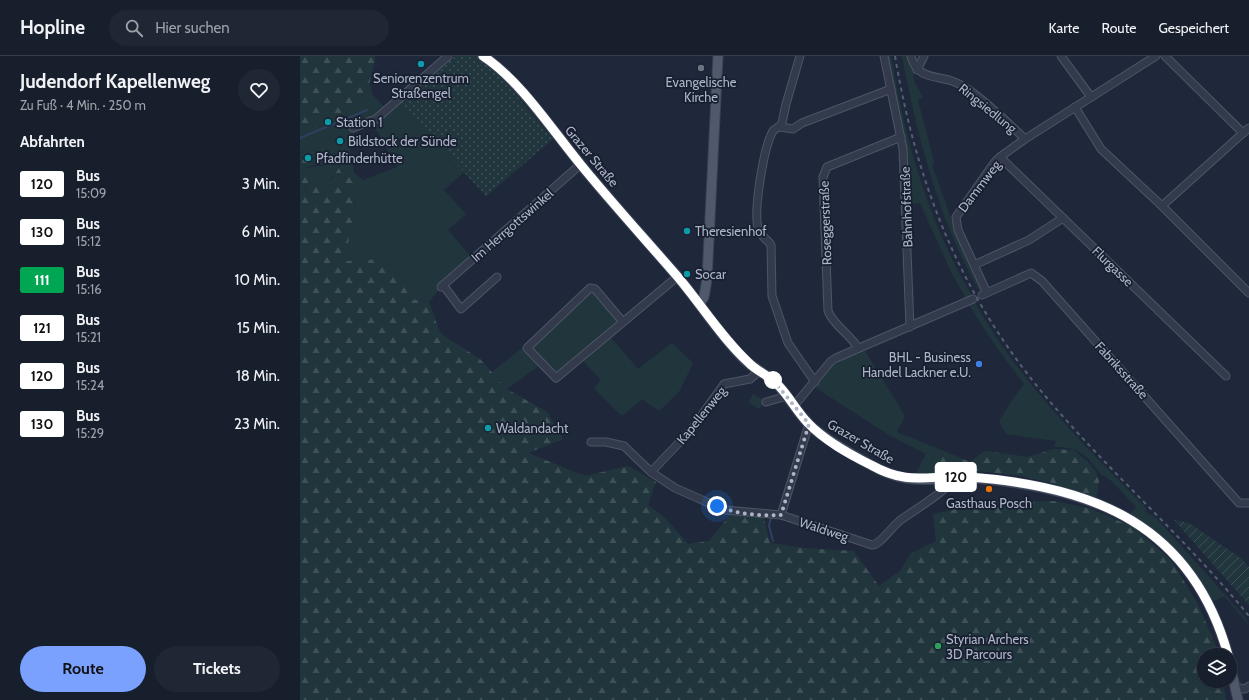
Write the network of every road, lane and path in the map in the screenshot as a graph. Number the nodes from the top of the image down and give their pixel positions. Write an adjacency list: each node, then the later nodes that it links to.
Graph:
1 (483, 56): 21 (main road, Grazer Straße)
2 (718, 56): 30 (main road)
3 (800, 56): 15 (street)
4 (884, 56): 12 (street, Bahnhofstraße)
5 (911, 56): 11 (street)
6 (924, 56): 11 (street)
7 (1061, 56): 13 (street)
8 (1156, 56): 13 (street, Ringsiedlung)
9 (1165, 56): 17 (street)
10 (446, 57): 16 (street)
11 (917, 70): 19 (street, Ringsiedlung)
12 (891, 89): 15 (street); 18 (street, Bahnhofstraße)
13 (1091, 97): 14 (street, Ringsiedlung)
14 (1075, 107): 19 (street, Ringsiedlung); 22 (street)
15 (780, 127): 36 (street)
16 (353, 128)
17 (1246, 130): 22 (street)
18 (901, 137): 32 (street, Bahnhofstraße); 33 (street, Roseggerstraße)
19 (1025, 139): 20 (street, Dammweg)
20 (1000, 157): 23 (street, Flurgasse); 24 (street, Dammweg)
21 (581, 164): 25 (street, Im Herrgottswinkel); 26 (main road, Grazer Straße)
22 (1162, 206): 27 (street)
23 (1062, 218): 24 (street); 35 (street, Flurgasse)
24 (974, 265): 28 (street, Dammweg)
25 (497, 277)
26 (678, 277): 30 (main road, Grazer Straße); 31 (street)
27 (1249, 293)
28 (984, 294): 44 (street, Fabriksstraße)
29 (973, 299): 32 (street)
30 (700, 304): 34 (main road, Grazer Straße)
31 (623, 322): 31 (street)
32 (910, 327): 33 (street)
33 (858, 348): 36 (street)
34 (758, 372): 37 (main road, Grazer Straße); 42 (street, Kapellenweg)
35 (1226, 376)
36 (815, 382): 39 (street)
37 (787, 396): 38 (street); 39 (main road, Grazer Straße)
38 (766, 402)
39 (794, 406): 40 (main road, Grazer Straße)
40 (809, 424): 43 (main road, Grazer Straße); 45 (street, Grazer Straße)
41 (591, 442): 42 (street, Waldweg)
42 (651, 472): 45 (street, Waldweg)
43 (955, 477): 45 (street, Waldweg); 46 (main road, Grazer Straße)
44 (1249, 503)
45 (781, 515)
46 (1226, 648)
47 (1249, 686): 48 (street)
48 (1235, 688): 49 (main road)
49 (1238, 700)

